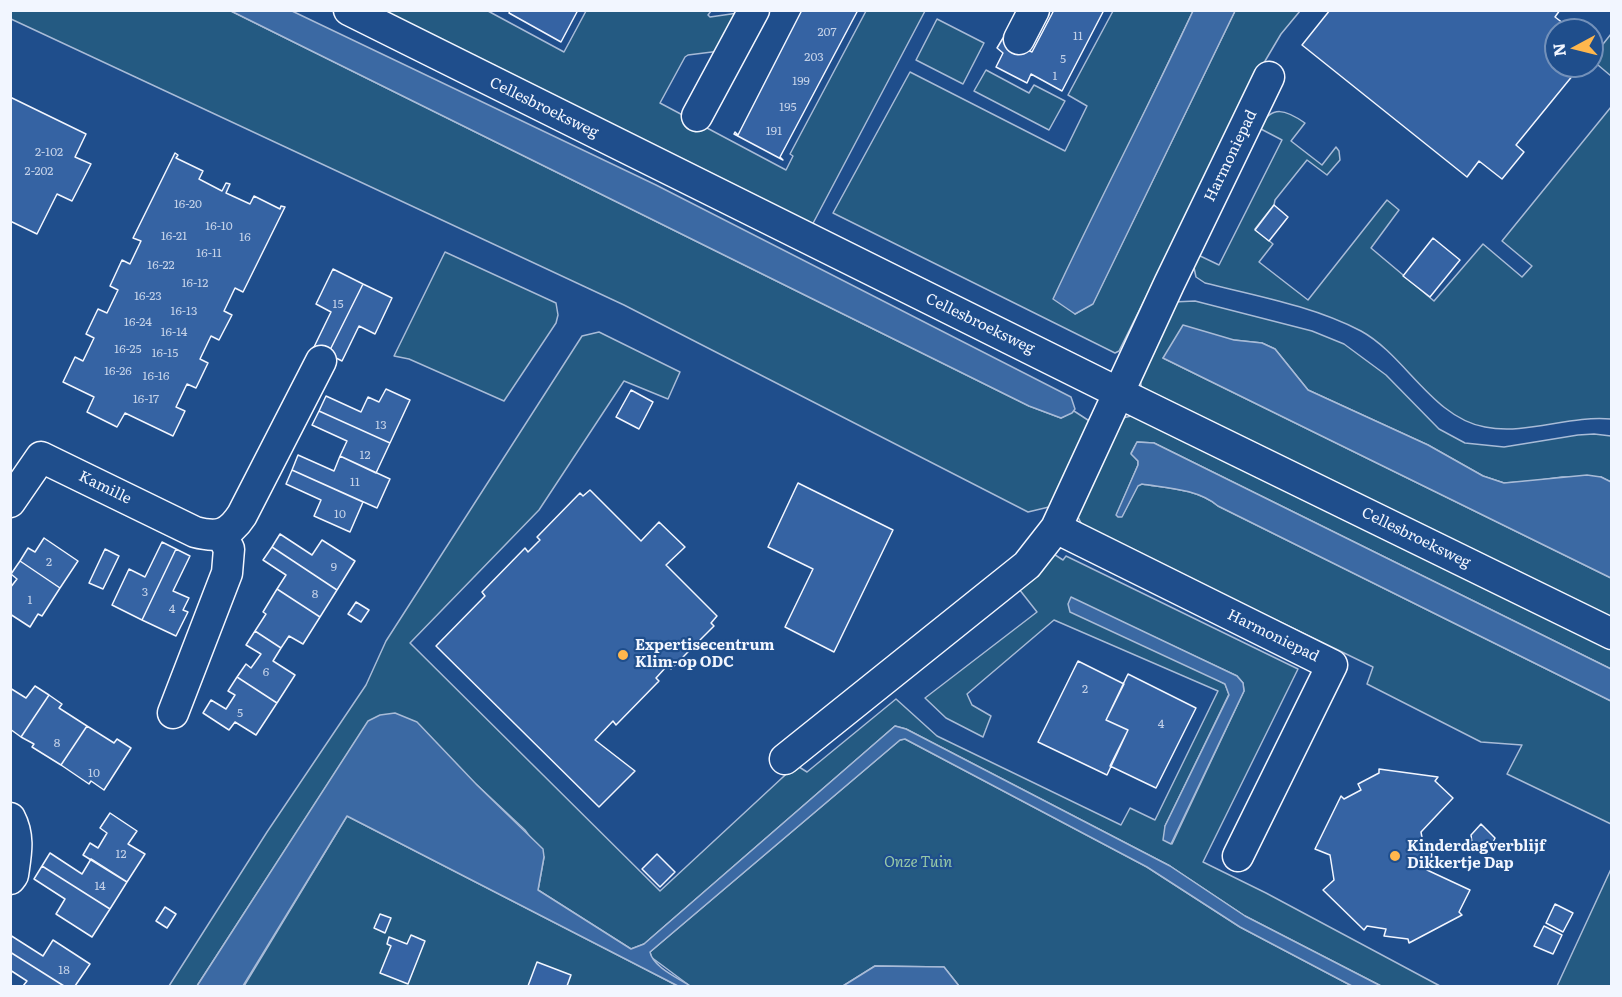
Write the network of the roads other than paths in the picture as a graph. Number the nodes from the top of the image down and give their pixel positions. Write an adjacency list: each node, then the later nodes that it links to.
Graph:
1 (349, 10): 8 (street, Cellesbroeksweg)
2 (754, 10): 6 (street)
3 (1034, 10): 4 (street)
4 (1018, 39)
5 (1269, 77): 8 (street, Harmoniepad)
6 (698, 116)
7 (321, 361): 11 (street)
8 (1119, 393): 10 (street, Harmoniepad); 12 (street, Cellesbroeksweg)
9 (10, 502): 11 (street, Kamille)
10 (1056, 528): 14 (street, Harmoniepad); 16 (street, Harmoniepad)
11 (221, 534): 13 (street)
12 (1611, 634)
13 (173, 713)
14 (785, 759)
15 (10, 818): 17 (street)
16 (1238, 856)
17 (10, 879)

